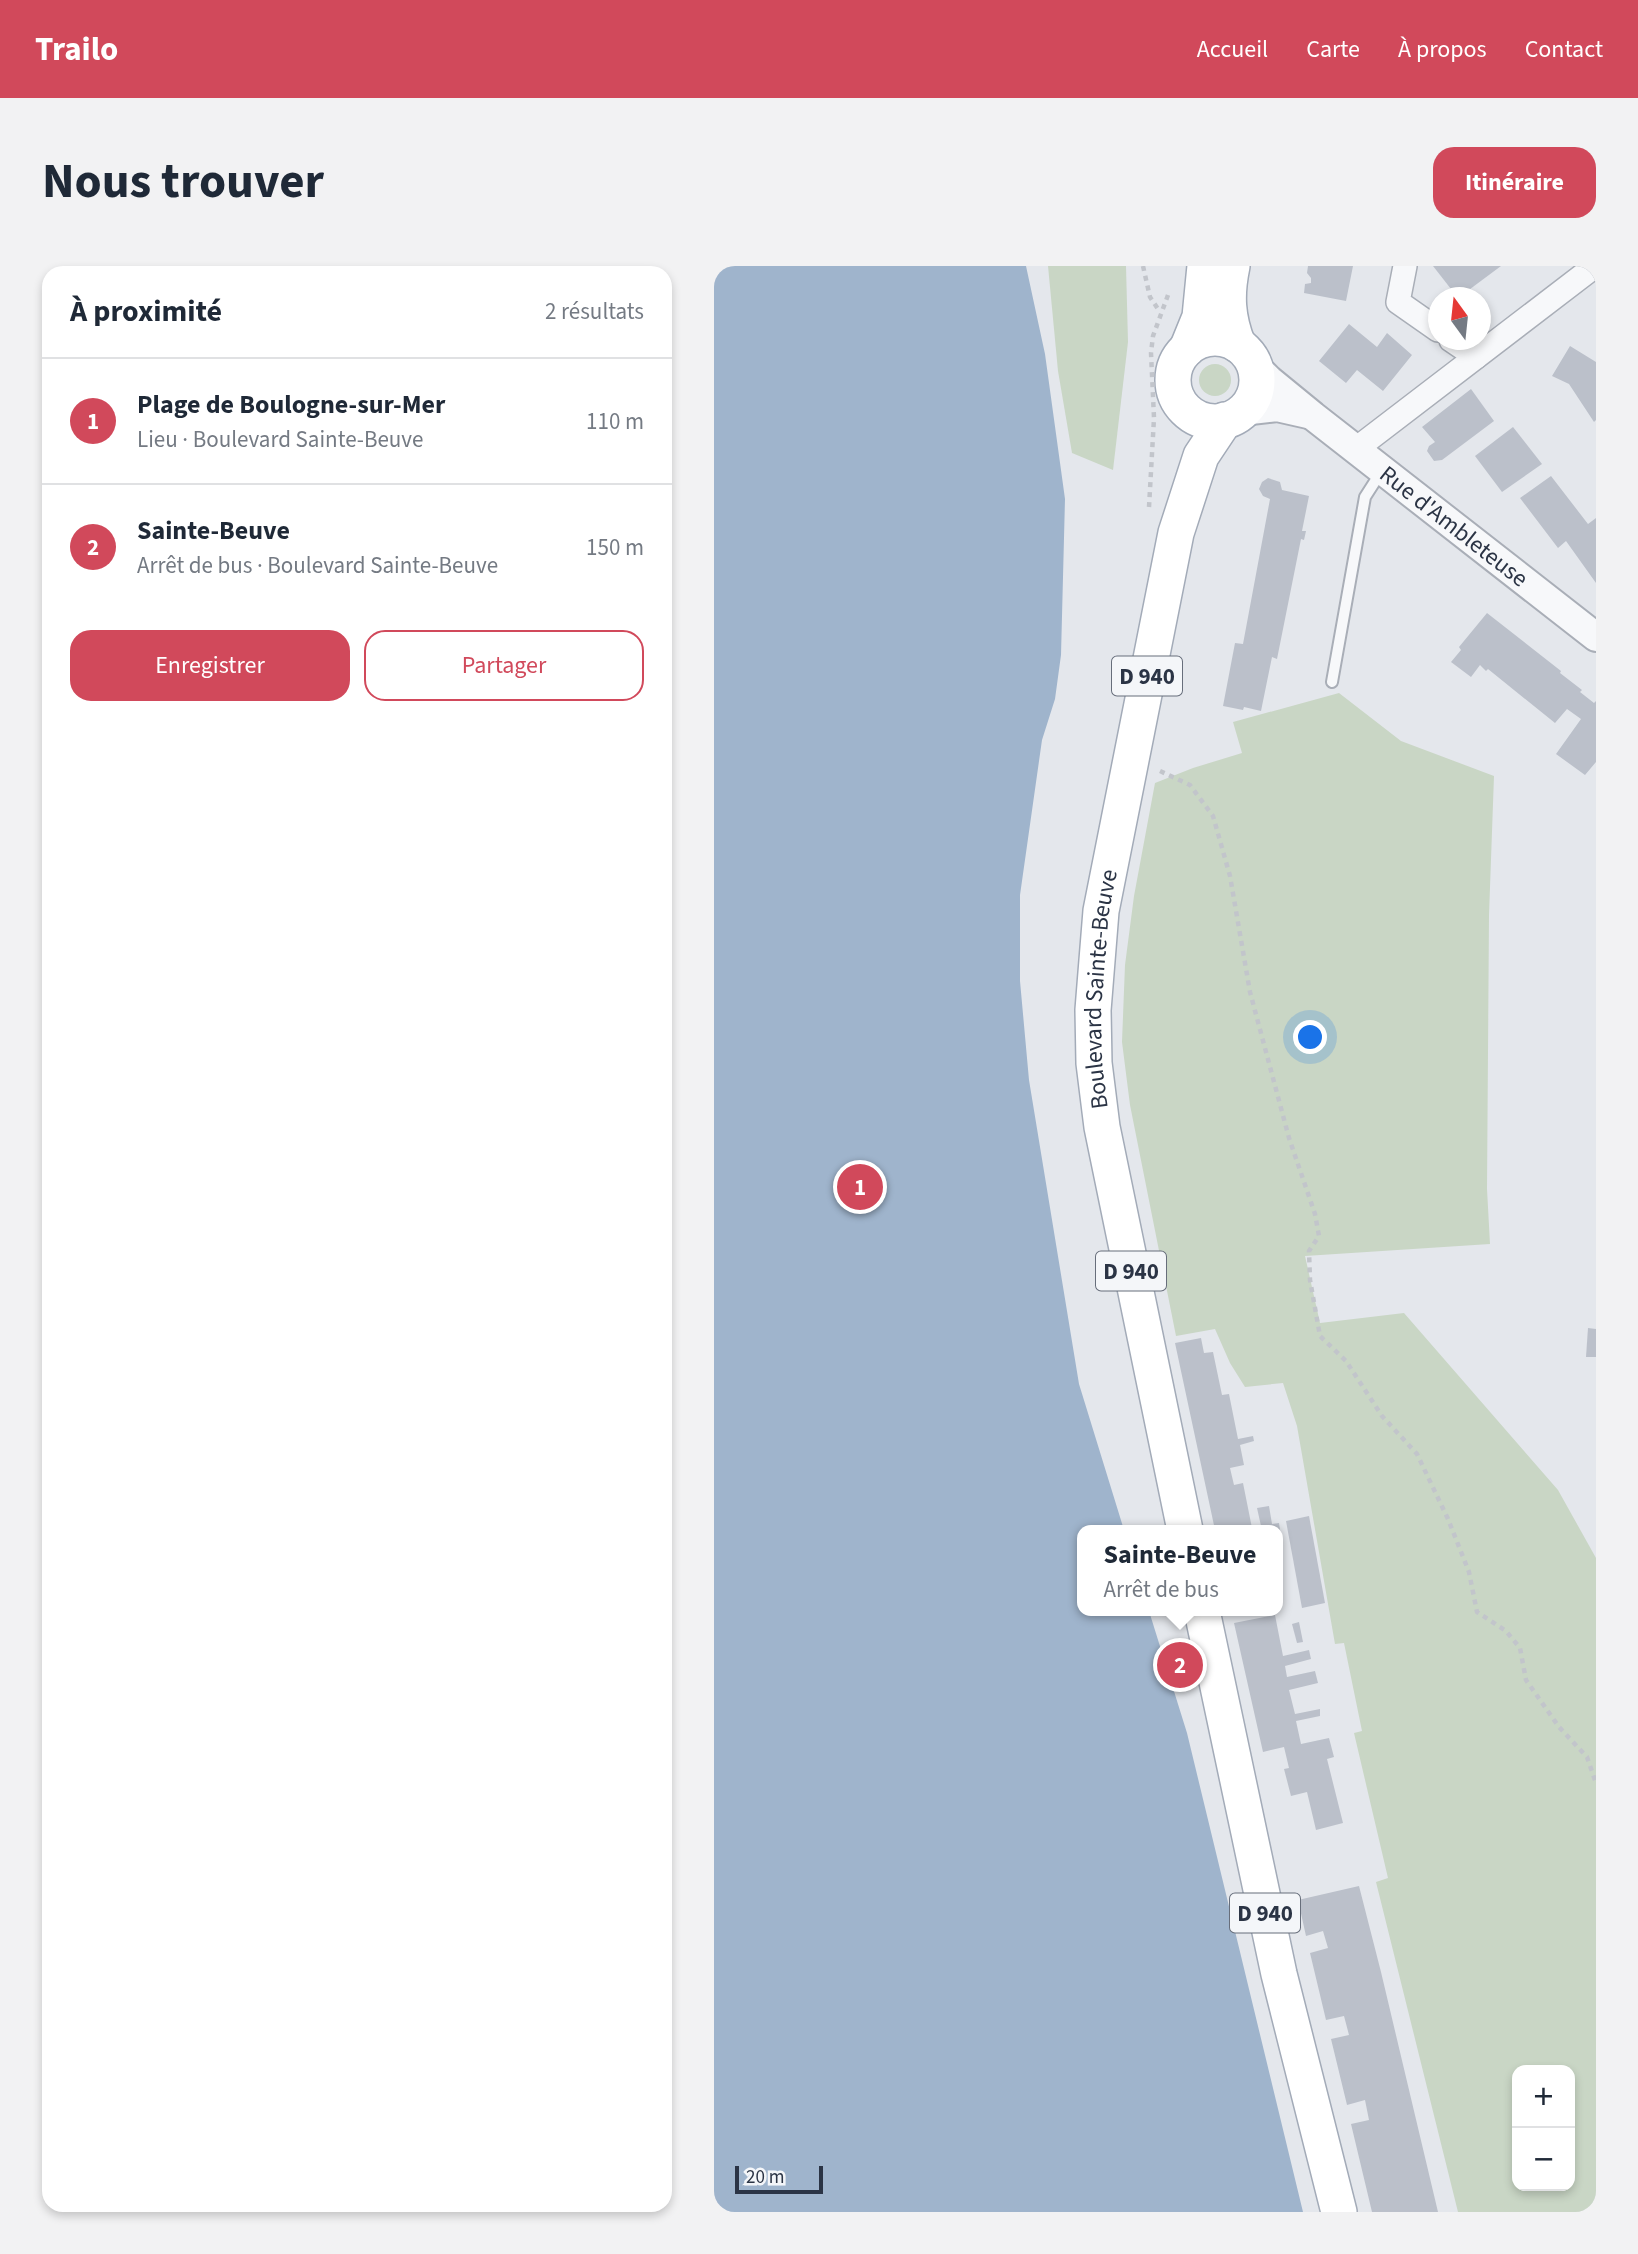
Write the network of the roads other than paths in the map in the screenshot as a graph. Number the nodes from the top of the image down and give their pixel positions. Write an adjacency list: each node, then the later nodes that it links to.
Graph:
1 (1205, 266): 6 (main road)
2 (1232, 266): 8 (main road)
3 (1405, 266): 5 (street)
4 (1595, 266): 9 (street)
5 (1428, 323)
6 (1187, 348): 8 (main road); 10 (main road)
7 (1466, 350): 9 (street)
8 (1246, 355): 11 (main road); 12 (street, Rue d'Ambleteuse)
9 (1476, 357): 13 (street)
10 (1178, 399): 11 (main road); 15 (main road, Boulevard Sainte-Beuve / D 940)
11 (1234, 416): 12 (street, Rue d'Ambleteuse); 15 (main road, Boulevard Sainte-Beuve / D 940)
12 (1313, 416): 13 (street, Rue d'Ambleteuse)
13 (1356, 449): 14 (street, Rue d'Ambleteuse)
14 (1383, 470): 16 (street, Rue d'Ambleteuse); 17 (lane)
15 (1175, 533): 18 (main road, Boulevard Sainte-Beuve / D 940)
16 (1596, 637)
17 (1332, 682)
18 (1184, 1525)
19 (1203, 1616): 20 (main road, D 940)
20 (1339, 2212)

